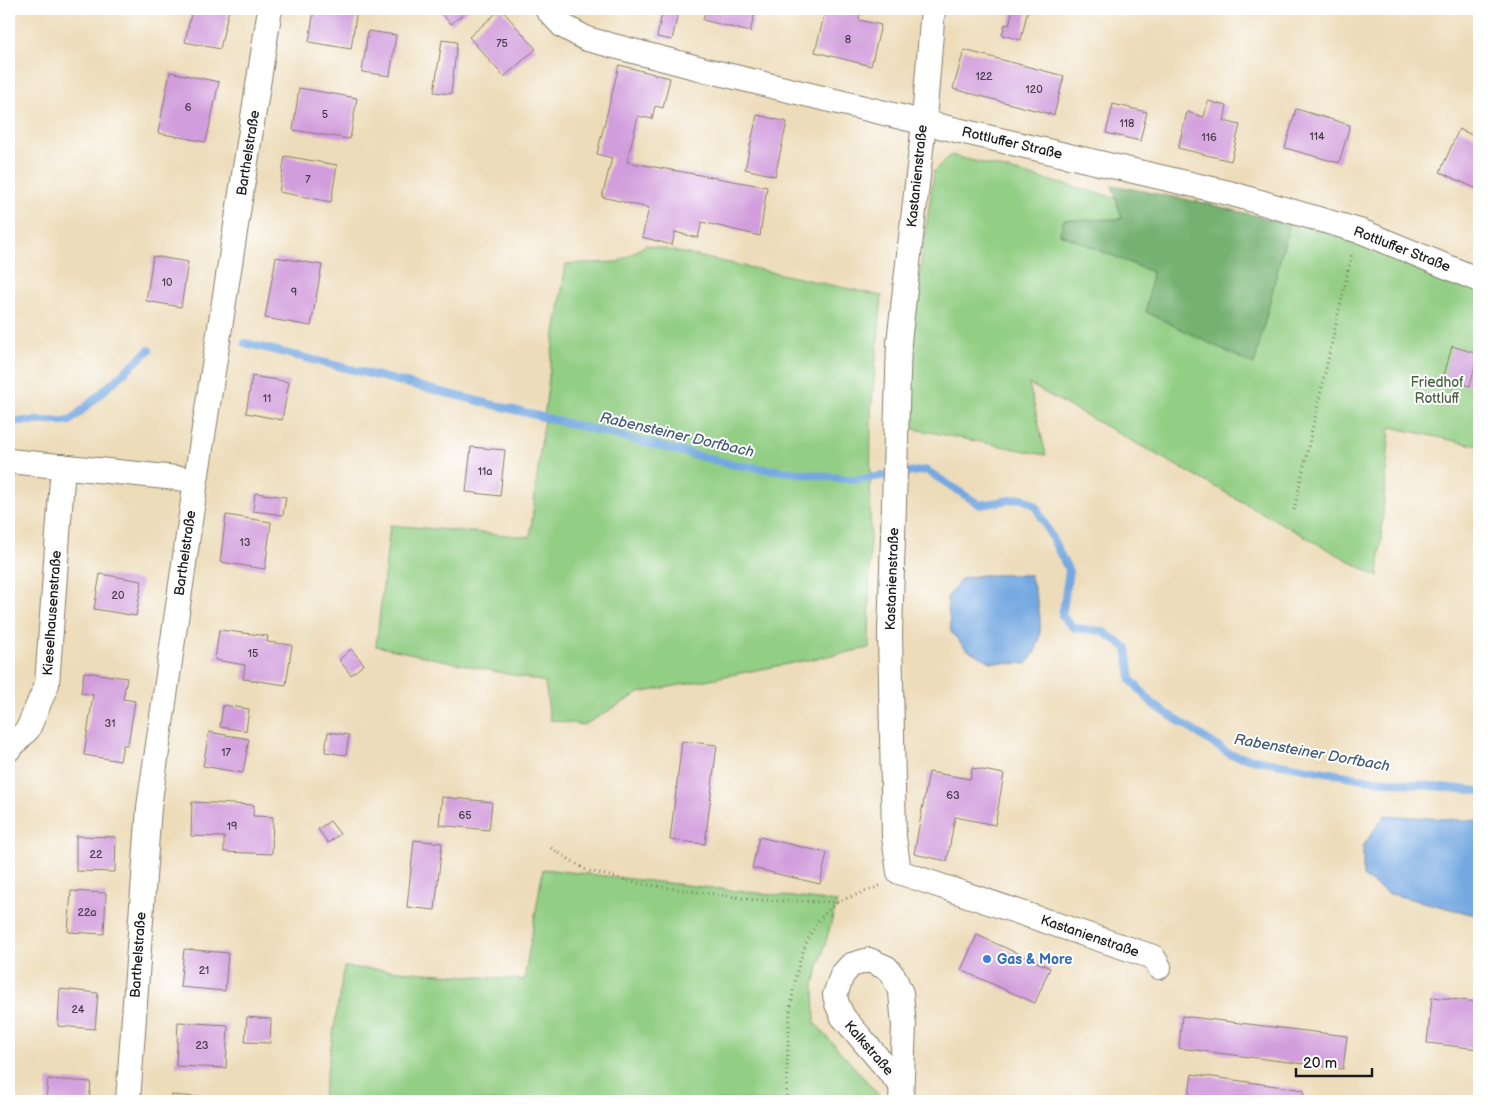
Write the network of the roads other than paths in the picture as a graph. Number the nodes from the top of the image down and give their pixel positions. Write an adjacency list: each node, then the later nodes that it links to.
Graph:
1 (270, 9): 8 (street, Barthelstraße)
2 (546, 9): 4 (street, Rottluffer Straße)
3 (933, 9): 4 (street, Kastanienstraße)
4 (922, 122): 5 (street, Rottluffer Straße); 10 (street, Kastanienstraße)
5 (1479, 280)
6 (9, 461): 7 (street)
7 (63, 466): 8 (street); 9 (street, Kieselhausenstraße)
8 (196, 480): 12 (street, Barthelstraße)
9 (9, 749)
10 (1159, 967)
11 (901, 1093): 11 (street, Kalkstraße)
12 (128, 1101)

